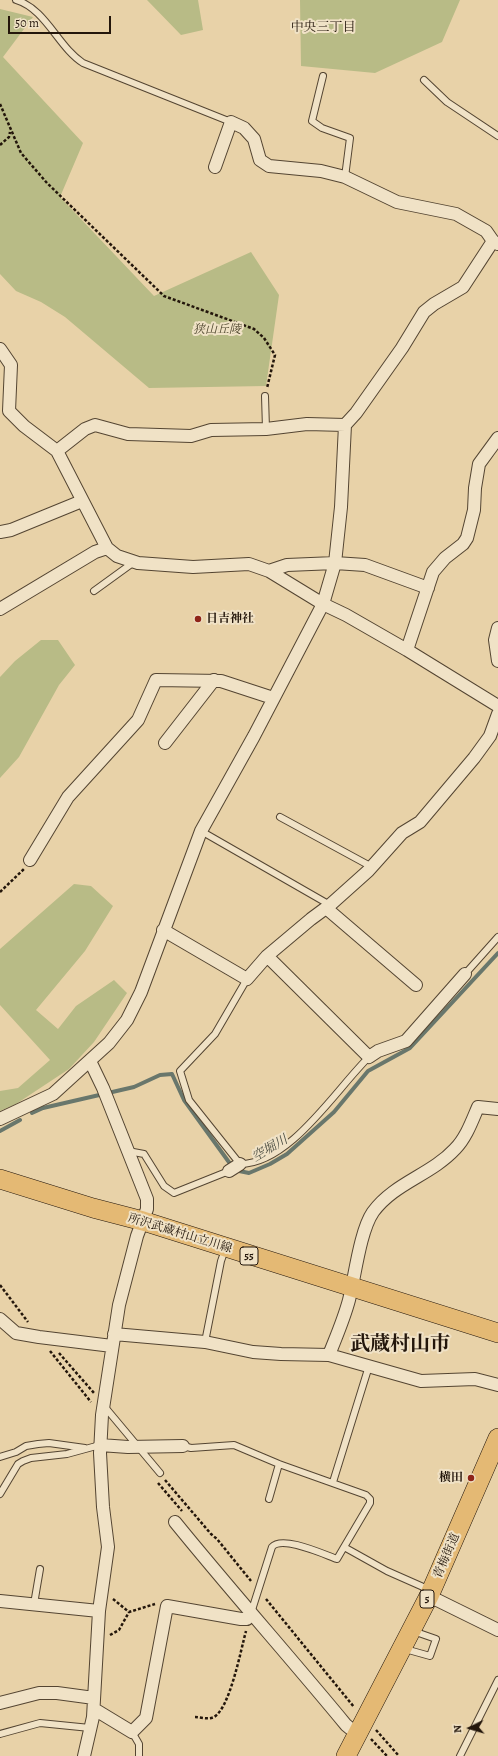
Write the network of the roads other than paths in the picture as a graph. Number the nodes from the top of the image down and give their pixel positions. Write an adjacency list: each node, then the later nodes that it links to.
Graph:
1 (16, 0): 4 (lane)
2 (323, 76): 7 (lane)
3 (424, 80): 5 (lane)
4 (231, 122): 6 (street); 7 (street)
5 (498, 136)
6 (215, 167)
7 (345, 177): 8 (street)
8 (495, 242): 11 (street)
9 (0, 349): 14 (street)
10 (265, 396): 12 (lane)
11 (345, 425): 12 (street); 19 (street)
12 (266, 429): 14 (street)
13 (498, 438): 21 (street)
14 (57, 451): 15 (street)
15 (82, 501): 16 (street); 17 (street)
16 (0, 532)
17 (107, 548): 18 (street); 24 (street)
18 (134, 562): 20 (street); 22 (lane)
19 (335, 562): 20 (street); 21 (street); 23 (street)
20 (269, 571): 23 (street)
21 (428, 588): 26 (street)
22 (94, 591)
23 (323, 604): 26 (street); 29 (street)
24 (0, 609)
25 (498, 628): 27 (street)
26 (407, 650): 30 (street)
27 (498, 661)
28 (214, 680): 29 (street); 32 (street); 35 (street)
29 (273, 698): 34 (street)
30 (498, 706)
31 (498, 714): 36 (street)
32 (165, 743)
33 (280, 817): 36 (lane)
34 (201, 831): 37 (lane); 38 (street)
35 (30, 860)
36 (372, 867): 37 (street)
37 (328, 906): 40 (street); 43 (street)
38 (163, 930): 42 (street); 45 (street)
39 (498, 937): 41 (lane)
40 (267, 956): 42 (street); 44 (street)
41 (465, 974): 44 (street)
42 (247, 979): 49 (lane)
43 (416, 985)
44 (369, 1056): 49 (lane)
45 (90, 1061): 47 (street); 48 (street)
46 (498, 1109): 54 (street)
47 (0, 1119)
48 (128, 1151): 50 (lane); 52 (street)
49 (240, 1164): 50 (street)
50 (229, 1171)
51 (0, 1178): 52 (main road, 所沢武蔵村山立川線 / 55)
52 (143, 1221): 53 (main road, 所沢武蔵村山立川線 / 55); 57 (street)
53 (226, 1248): 54 (main road, 所沢武蔵村山立川線 / 55); 58 (lane)
54 (352, 1287): 56 (main road, 所沢武蔵村山立川線 / 55); 59 (street)
55 (0, 1319): 57 (street)
56 (498, 1333)
57 (113, 1340): 58 (street); 62 (street)
58 (206, 1342): 59 (street)
59 (329, 1355): 60 (street)
60 (370, 1366): 61 (street); 71 (lane)
61 (498, 1385)
62 (98, 1402): 64 (street); 66 (lane)
63 (498, 1438): 77 (main road, 青梅街道 / 5)
64 (100, 1445): 66 (street); 67 (lane); 80 (street)
65 (182, 1446): 66 (street); 69 (lane)
66 (137, 1447): 70 (lane)
67 (85, 1448): 68 (lane); 72 (lane)
68 (0, 1457)
69 (279, 1464): 71 (lane); 73 (lane)
70 (160, 1473)
71 (333, 1482): 75 (lane)
72 (0, 1494)
73 (269, 1499)
74 (175, 1522): 81 (street)
75 (344, 1547): 77 (lane); 81 (lane)
76 (40, 1569): 79 (lane)
77 (430, 1593): 82 (street); 83 (main road, 青梅街道 / 5)
78 (0, 1601): 79 (street)
79 (34, 1604): 80 (street)
80 (99, 1612): 87 (street)
81 (249, 1616): 89 (street); 90 (street)
82 (496, 1625)
83 (412, 1630): 84 (main road, 青梅街道 / 5); 84 (lane)
84 (403, 1648): 90 (main road, 青梅街道 / 5)
85 (498, 1680): 95 (lane)
86 (0, 1703): 87 (street)
87 (94, 1704): 88 (street); 89 (street)
88 (90, 1728): 91 (lane); 92 (street)
89 (132, 1732): 93 (lane)
90 (366, 1732): 94 (main road, 青梅街道 / 5)
91 (0, 1734)
92 (84, 1756)
93 (139, 1756)
94 (346, 1756)
95 (460, 1756)

